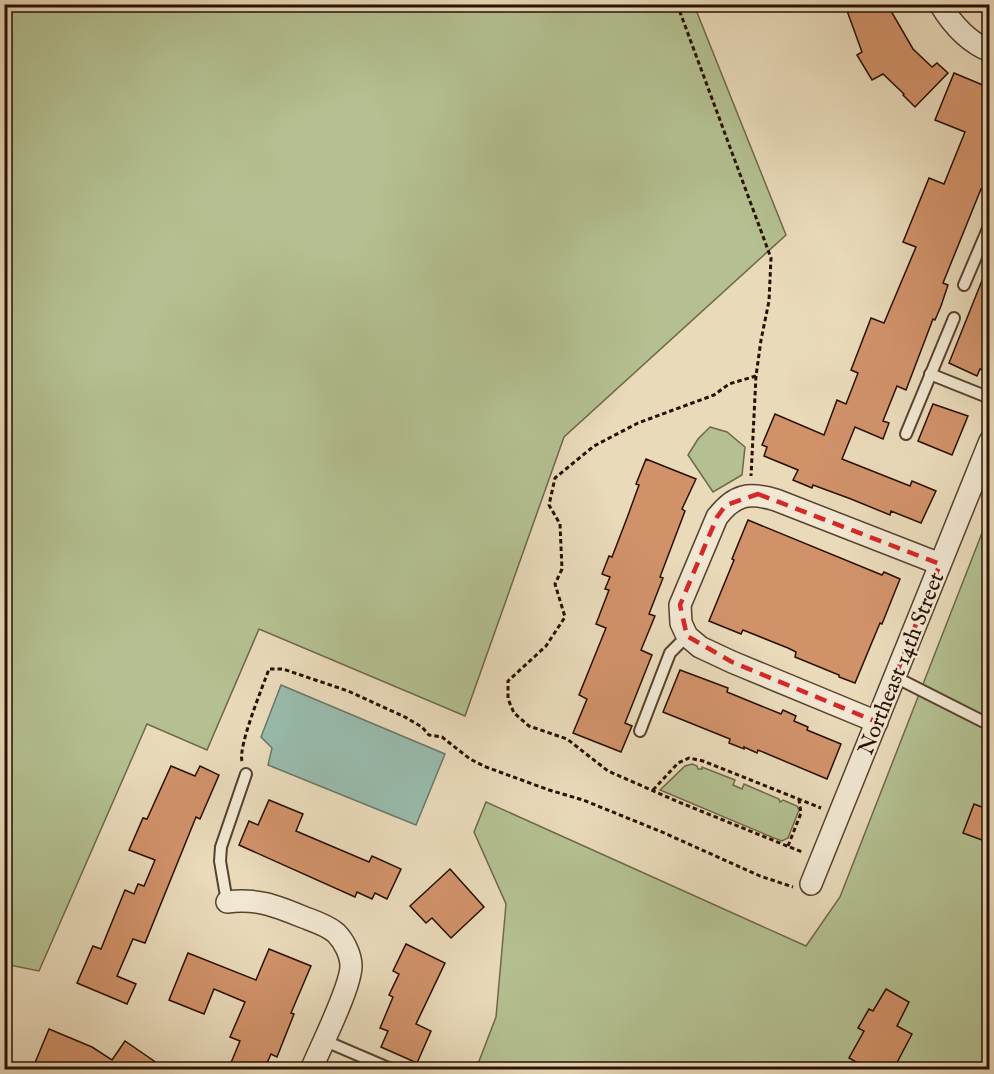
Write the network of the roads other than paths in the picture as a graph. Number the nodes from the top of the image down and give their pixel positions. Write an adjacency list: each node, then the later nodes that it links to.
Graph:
1 (940, 4): 2 (street)
2 (990, 51)
3 (988, 231): 4 (lane)
4 (964, 285)
5 (954, 318): 6 (lane)
6 (930, 374): 7 (lane); 8 (lane)
7 (990, 398)
8 (906, 434)
9 (990, 441): 10 (street, Northeast 14th Street)
10 (940, 564): 11 (street); 12 (street, Northeast 14th Street)
11 (687, 636): 13 (street); 15 (lane)
12 (895, 676): 13 (street, Northeast 14th Street); 14 (lane)
13 (877, 722): 17 (street, Northeast 14th Street)
14 (990, 725)
15 (640, 731)
16 (246, 774): 18 (lane)
17 (811, 884)
18 (227, 902): 19 (street)
19 (324, 1040): 20 (street); 21 (lane)
20 (311, 1070)
21 (393, 1070)

